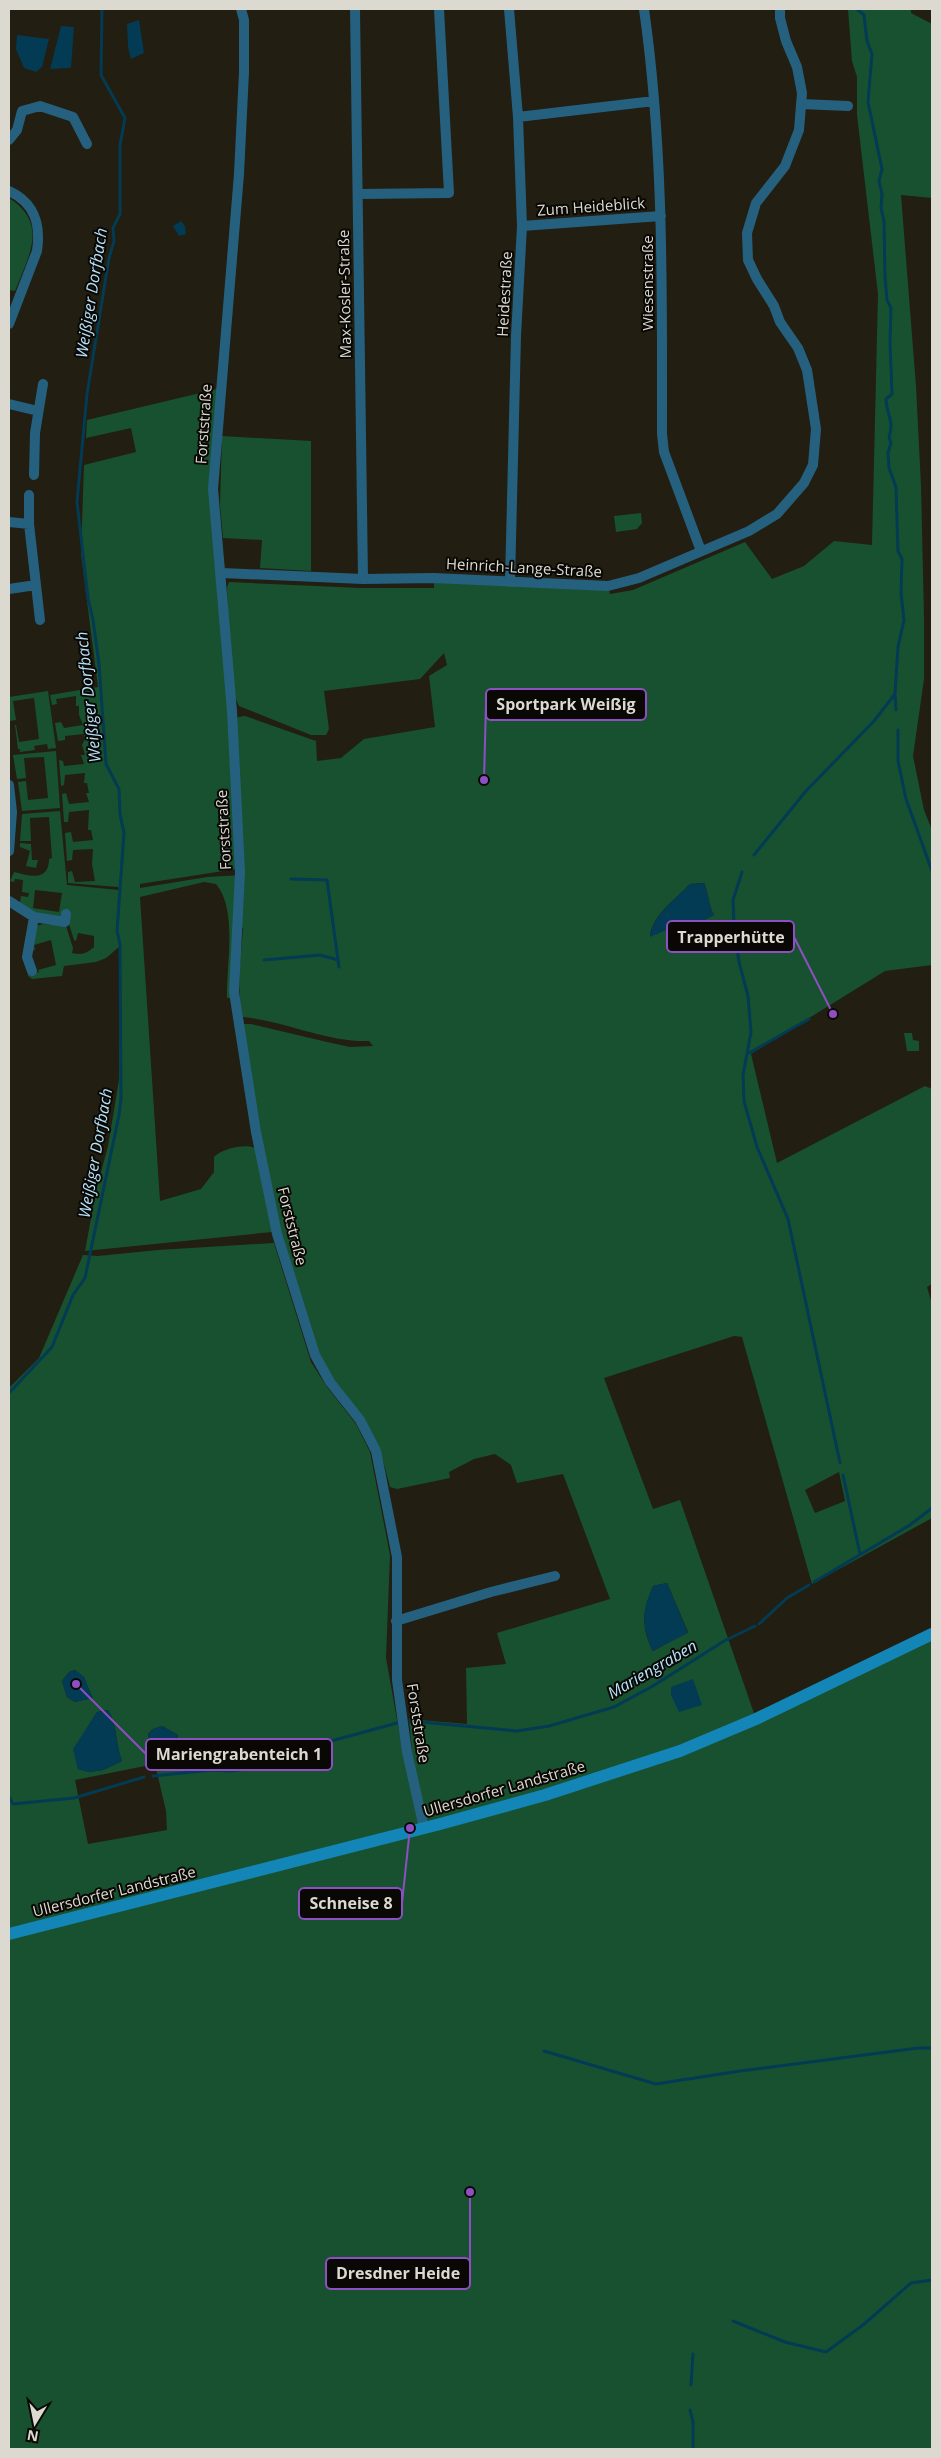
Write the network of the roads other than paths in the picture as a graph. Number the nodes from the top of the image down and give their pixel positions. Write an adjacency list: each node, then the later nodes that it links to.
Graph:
1 (241, 9): 26 (street, Forststraße)
2 (356, 9): 14 (street, Max-Kosler-Straße)
3 (439, 9): 14 (street)
4 (509, 9): 10 (street, Heidestraße)
5 (644, 9): 7 (street, Wiesenstraße)
6 (780, 9): 8 (street, Heinrich-Lange-Straße)
7 (654, 102): 10 (street); 15 (street, Wiesenstraße)
8 (801, 104): 9 (street); 25 (street, Heinrich-Lange-Straße)
9 (848, 106)
10 (518, 117): 16 (street, Heidestraße)
11 (9, 140): 12 (street)
12 (87, 144)
13 (9, 191): 17 (street)
14 (358, 194): 27 (street, Max-Kosler-Straße)
15 (661, 216): 16 (street, Zum Heideblick); 25 (street, Wiesenstraße)
16 (522, 226): 28 (street, Heidestraße)
17 (9, 324)
18 (43, 384): 20 (street)
19 (9, 404): 20 (street)
20 (38, 411): 21 (street)
21 (34, 475)
22 (29, 494): 24 (street)
23 (9, 522): 24 (street)
24 (29, 524): 29 (street)
25 (701, 551): 28 (street, Heinrich-Lange-Straße)
26 (222, 573): 27 (street, Heinrich-Lange-Straße); 39 (street, Forststraße)
27 (363, 579): 28 (street, Heinrich-Lange-Straße)
28 (510, 582)
29 (36, 586): 30 (street); 31 (street)
30 (9, 589)
31 (40, 620)
32 (9, 785): 33 (street)
33 (9, 851)
34 (9, 902): 36 (street)
35 (66, 914): 36 (street)
36 (34, 918): 37 (street)
37 (28, 970)
38 (555, 1576): 39 (street)
39 (396, 1622): 41 (street, Forststraße)
40 (932, 1634): 41 (main road, Ullersdorfer Landstraße)
41 (424, 1828): 42 (main road, Ullersdorfer Landstraße)
42 (9, 1934)

